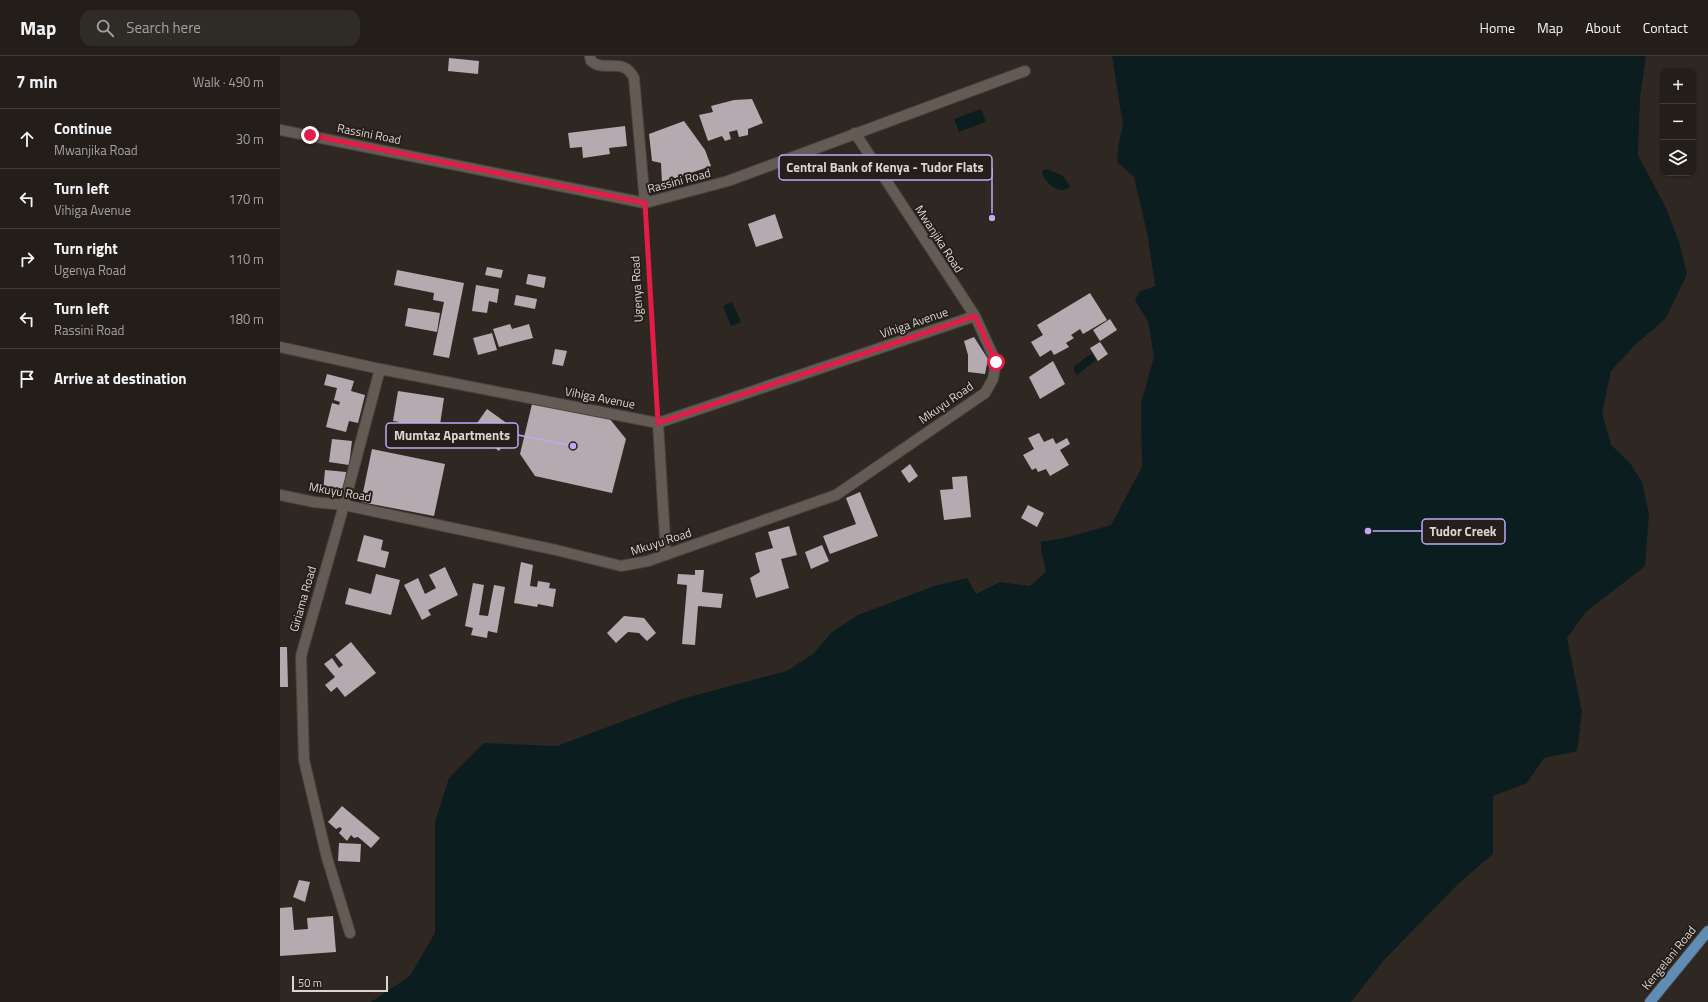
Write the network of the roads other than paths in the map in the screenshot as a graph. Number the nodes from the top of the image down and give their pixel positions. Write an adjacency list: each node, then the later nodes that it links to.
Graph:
1 (590, 56): 5 (street)
2 (1025, 71): 4 (street, Rassini Road)
3 (280, 130): 5 (street, Rassini Road)
4 (855, 133): 5 (street, Rassini Road); 6 (street, Mwanjika Road)
5 (645, 203)
6 (975, 316): 8 (street, Mwanjika Road); 10 (street, Vihiga Avenue)
7 (280, 347): 9 (street, Vihiga Avenue)
8 (996, 362): 13 (street, Mkuyu Road)
9 (380, 369): 10 (street, Vihiga Avenue); 12 (street, Giriama Road)
10 (658, 423): 13 (street)
11 (280, 495): 12 (street, Mkuyu Road)
12 (344, 505): 13 (street, Mkuyu Road); 15 (street, Giriama Road)
13 (666, 555)
14 (1708, 931): 16 (main road, Kengelani Road)
15 (350, 933)
16 (1650, 1002)

